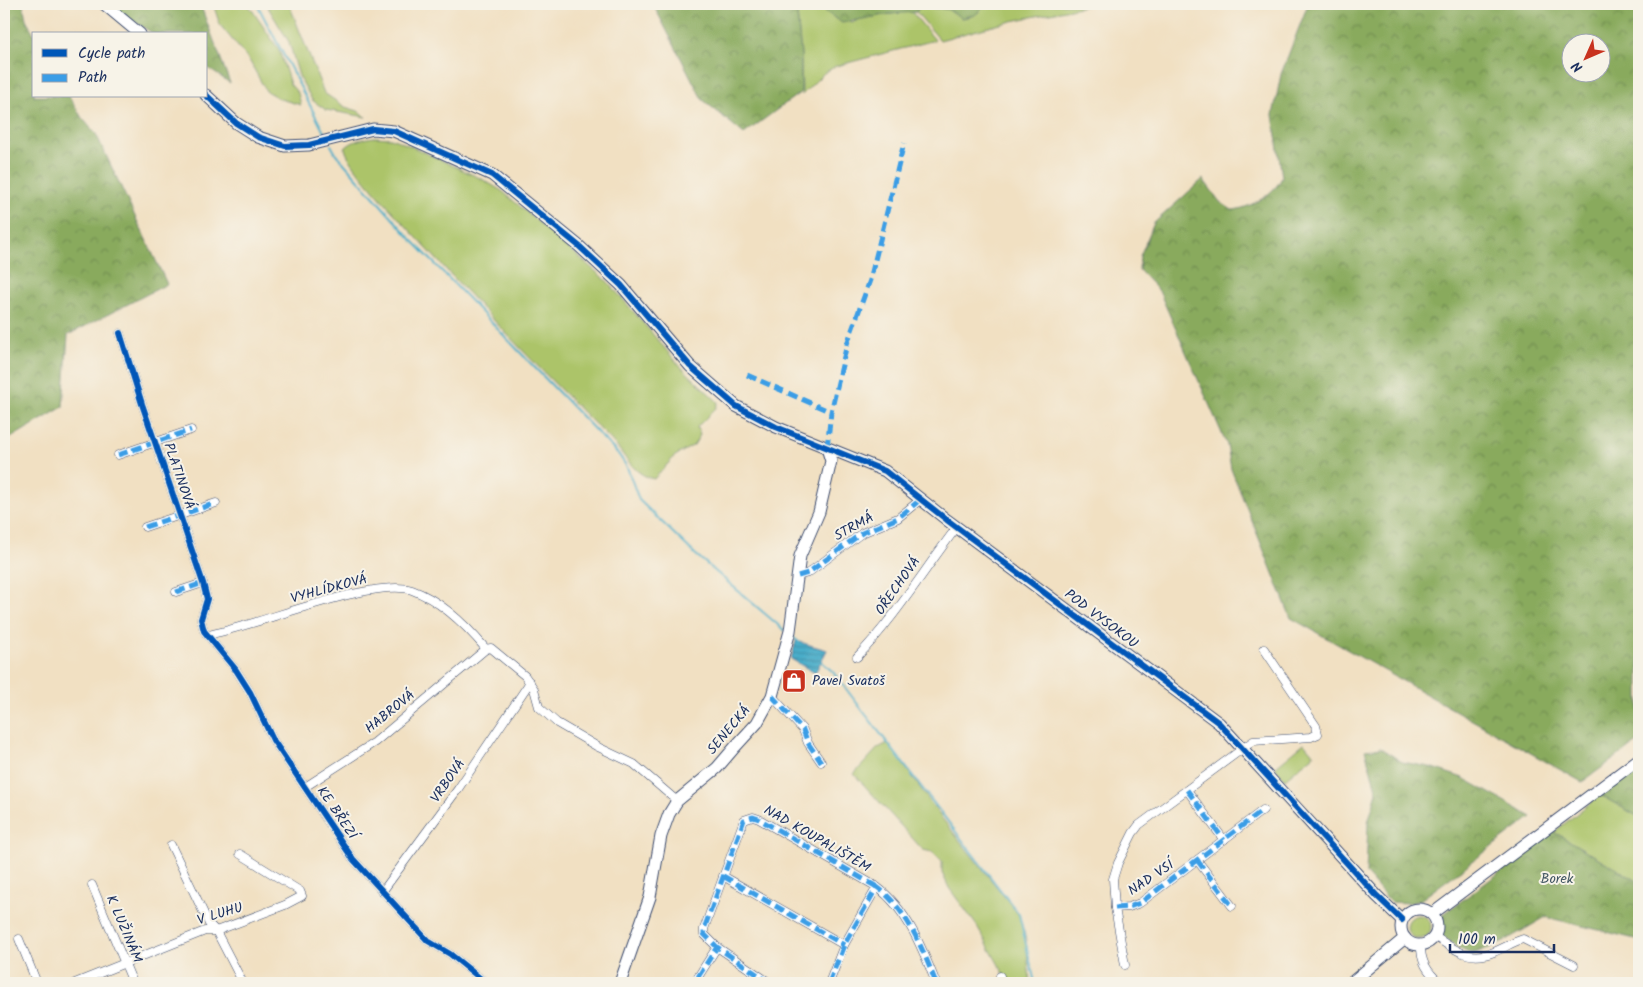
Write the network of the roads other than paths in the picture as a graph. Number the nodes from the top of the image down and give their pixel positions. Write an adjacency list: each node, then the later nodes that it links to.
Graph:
1 (104, 4): 2 (street)
2 (138, 32)
3 (208, 97): 7 (street, POD VYSOKOU)
4 (120, 333): 6 (street, PLATINOVÁ)
5 (191, 430): 6 (street)
6 (155, 442): 8 (street); 11 (street, PLATINOVÁ)
7 (827, 448): 9 (street, POD VYSOKOU); 14 (street, SENECKÁ)
8 (118, 455)
9 (921, 499): 13 (street, POD VYSOKOU); 14 (street, STRMÁ)
10 (216, 503): 11 (street)
11 (180, 515): 12 (street); 15 (street, PLATINOVÁ)
12 (145, 527)
13 (957, 528): 21 (street, OŘECHOVÁ); 24 (street, POD VYSOKOU)
14 (798, 576): 23 (street, SENECKÁ)
15 (203, 583): 16 (street); 17 (street, PLATINOVÁ)
16 (176, 592)
17 (202, 627): 18 (street, KE BŘEZÍ)
18 (207, 635): 19 (street, VYHLÍDKOVÁ); 27 (street, KE BŘEZÍ)
19 (486, 649): 22 (street, VYHLÍDKOVÁ); 27 (street, HABROVÁ)
20 (1264, 649): 24 (street, NAD VSÍ)
21 (858, 657)
22 (530, 682): 29 (street, VYHLÍDKOVÁ); 38 (street, VRBOVÁ)
23 (772, 696): 26 (street); 29 (street, SENECKÁ)
24 (1243, 748): 28 (street, NAD VSÍ); 42 (street, POD VYSOKOU)
25 (1639, 759): 41 (street)
26 (821, 762)
27 (305, 787): 38 (street, KE BŘEZÍ)
28 (1187, 790): 31 (street); 40 (street, NAD VSÍ)
29 (678, 801): 59 (street, SENECKÁ)
30 (1263, 810): 31 (street, NAD VSÍ)
31 (1224, 840): 34 (street, NAD VSÍ)
32 (171, 845): 43 (street)
33 (240, 854): 43 (street, V LUHU)
34 (1197, 860): 39 (street); 40 (street, NAD VSÍ)
35 (723, 876): 37 (street, NAD KOUPALIŠTĚM); 48 (street); 49 (street, NAD KOUPALIŠTĚM)
36 (92, 885): 50 (street, K LUŽINÁM)
37 (876, 887): 48 (street, NAD KOUPALIŠTĚM); 62 (street, NAD KOUPALIŠTĚM)
38 (382, 892): 58 (street, KE BŘEZÍ)
39 (1232, 906)
40 (1115, 908): 51 (street, NAD VSÍ)
41 (1432, 914): 42 (street); 44 (street)
42 (1402, 920): 45 (street)
43 (216, 931): 50 (street, V LUHU); 57 (street)
44 (1434, 936): 47 (street); 52 (street)
45 (1405, 938): 47 (street); 63 (street)
46 (19, 939): 54 (street)
47 (1421, 944): 64 (street)
48 (844, 945): 61 (street, NAD KOUPALIŠTĚM)
49 (717, 947): 53 (street); 60 (street, NAD KOUPALIŠTĚM)
50 (125, 963): 55 (street, V LUHU); 56 (street, K LUŽINÁM)
51 (1125, 965)
52 (1574, 965)
53 (698, 977)
54 (37, 983)
55 (75, 983)
56 (133, 983)
57 (243, 983)
58 (486, 983)
59 (620, 983)
60 (770, 983)
61 (828, 983)
62 (936, 983)
63 (1351, 983)
64 (1440, 983)

